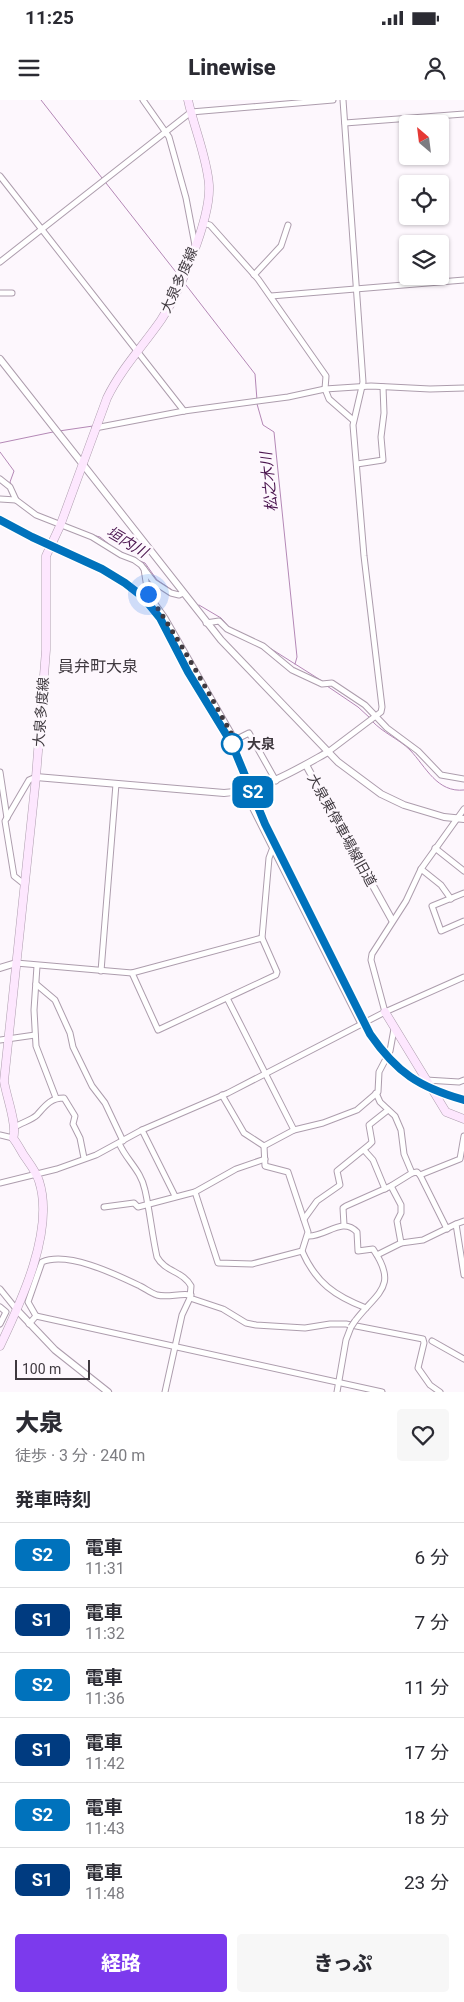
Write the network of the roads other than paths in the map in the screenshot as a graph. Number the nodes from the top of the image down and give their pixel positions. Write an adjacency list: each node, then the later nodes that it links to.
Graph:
1 (143, 100): 8 (street)
2 (188, 100): 5 (main road, 大泉多度線)
3 (333, 100): 5 (street)
4 (343, 100): 7 (street)
5 (191, 112): 8 (street); 10 (main road, 大泉多度線)
6 (464, 114): 7 (street)
7 (345, 123): 17 (street)
8 (167, 131): 12 (street); 13 (street)
9 (0, 176): 12 (street)
10 (204, 223): 13 (main road, 大泉多度線); 15 (street)
11 (288, 224): 15 (street)
12 (43, 228): 14 (street); 21 (street)
13 (195, 245): 21 (main road, 大泉多度線)
14 (0, 262)
15 (254, 274): 20 (street)
16 (464, 280): 17 (street)
17 (357, 288): 20 (street); 23 (street)
18 (12, 292): 19 (street)
19 (0, 293)
20 (271, 296): 25 (street)
21 (138, 350): 27 (street); 29 (main road, 大泉多度線)
22 (0, 359): 30 (street)
23 (363, 384): 24 (street); 25 (street); 28 (street)
24 (383, 386): 26 (street); 31 (street)
25 (326, 387): 27 (street); 28 (street)
26 (464, 388)
27 (183, 410): 29 (street)
28 (354, 420): 31 (street)
29 (95, 426): 30 (main road, 大泉多度線)
30 (82, 463): 35 (main road, 大泉多度線); 37 (street)
31 (358, 464): 39 (street)
32 (0, 479): 34 (street)
33 (0, 499): 34 (street)
34 (16, 500): 35 (street)
35 (60, 526): 36 (street); 43 (main road, 大泉多度線)
36 (144, 569): 37 (street); 45 (street)
37 (183, 593): 38 (street)
38 (206, 622): 39 (street); 40 (street)
39 (375, 716): 40 (street); 44 (street)
40 (328, 752): 41 (street, 大泉東停車場線旧道); 49 (street)
41 (306, 765): 45 (street); 58 (street, 大泉東停車場線旧道)
42 (0, 772): 50 (street)
43 (36, 777): 46 (street); 50 (street); 55 (main road, 大泉多度線)
44 (464, 779)
45 (276, 781): 47 (street)
46 (116, 784): 47 (street); 64 (street)
47 (244, 792): 52 (street)
48 (464, 809): 49 (street)
49 (460, 818): 51 (street)
50 (4, 819): 55 (street)
51 (435, 848): 53 (street); 54 (street)
52 (272, 850): 60 (street); 70 (street)
53 (421, 869): 57 (street); 58 (street)
54 (464, 871)
55 (24, 884): 61 (main road, 大泉多度線)
56 (464, 894): 57 (street)
57 (451, 899): 59 (street)
58 (392, 920): 69 (street)
59 (464, 921)
60 (262, 938): 65 (street); 68 (street)
61 (16, 963): 62 (street); 63 (street); 73 (main road, 大泉多度線)
62 (37, 966): 64 (street); 67 (street)
63 (0, 968)
64 (101, 971): 65 (street)
65 (132, 972): 68 (street)
66 (464, 977): 69 (street)
67 (36, 984): 72 (street); 88 (street)
68 (227, 998): 74 (street)
69 (385, 1012): 70 (street); 71 (main road)
70 (361, 1024): 74 (street)
71 (394, 1029): 75 (main road); 77 (street)
72 (35, 1035): 73 (street); 79 (street)
73 (3, 1039): 82 (main road, 大泉多度線)
74 (264, 1074): 78 (street); 84 (street)
75 (426, 1080): 76 (street); 81 (main road)
76 (464, 1080)
77 (376, 1093): 80 (street); 84 (street)
78 (222, 1095): 83 (street); 89 (street)
79 (56, 1098): 82 (street); 91 (street)
80 (388, 1110): 90 (street); 93 (street)
81 (464, 1119)
82 (15, 1127): 87 (main road, 大泉多度線)
83 (142, 1130): 88 (street); 99 (street)
84 (294, 1130): 89 (street)
85 (0, 1135): 87 (street)
86 (464, 1136): 95 (street)
87 (13, 1138): 94 (main road)
88 (121, 1142): 91 (street); 100 (street)
89 (264, 1146): 92 (street)
90 (364, 1150): 97 (street); 102 (street)
91 (84, 1158): 94 (street)
92 (265, 1159): 98 (street); 102 (street)
93 (412, 1173): 95 (street); 97 (street)
94 (37, 1174): 96 (street); 116 (main road)
95 (420, 1175): 106 (street)
96 (0, 1182)
97 (388, 1187): 105 (street); 108 (street)
98 (195, 1192): 99 (street); 109 (street)
99 (175, 1196): 100 (street)
100 (147, 1206): 101 (street); 113 (street)
101 (104, 1207)
102 (304, 1219): 107 (street)
103 (464, 1221): 104 (street)
104 (456, 1224): 106 (street); 111 (street)
105 (344, 1225): 107 (street); 110 (street)
106 (447, 1229): 108 (street)
107 (308, 1236): 109 (street)
108 (401, 1243): 110 (street)
109 (302, 1252): 115 (street)
110 (377, 1255): 115 (street)
111 (464, 1275)
112 (0, 1289): 116 (street)
113 (190, 1296): 117 (street); 122 (street); 129 (street)
114 (0, 1307): 118 (street)
115 (366, 1308): 124 (street, bridge)
116 (17, 1310): 119 (street); 121 (main road)
117 (36, 1316): 119 (street); 122 (street)
118 (0, 1324)
119 (29, 1324): 125 (street)
120 (432, 1341): 123 (street)
121 (0, 1346)
122 (175, 1348): 124 (street); 126 (street)
123 (464, 1359)
124 (338, 1383): 127 (street); 128 (street)
125 (108, 1392)
126 (165, 1392)
127 (337, 1392)
128 (382, 1392)
129 (440, 1392)

